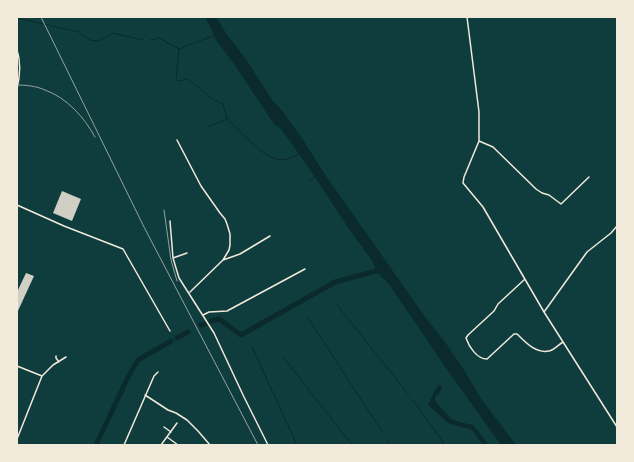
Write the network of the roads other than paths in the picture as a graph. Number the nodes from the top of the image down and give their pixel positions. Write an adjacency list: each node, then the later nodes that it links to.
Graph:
1 (467, 17): 5 (street)
2 (17, 50): 3 (street)
3 (17, 89)
4 (177, 140): 13 (street)
5 (479, 141): 6 (street); 15 (street)
6 (589, 177)
7 (17, 205): 19 (street)
8 (170, 222): 12 (street)
9 (617, 226): 17 (street)
10 (270, 236): 13 (street)
11 (187, 253): 12 (street)
12 (173, 258): 16 (street)
13 (223, 260): 16 (street)
14 (305, 269): 18 (street)
15 (525, 279): 17 (street); 20 (street)
16 (189, 293): 18 (street)
17 (544, 312): 20 (street)
18 (203, 315): 38 (street)
19 (170, 331)
20 (563, 342): 30 (street)
21 (56, 356): 23 (street)
22 (66, 356): 23 (street)
23 (59, 362): 26 (street)
24 (17, 366): 26 (street)
25 (158, 372): 27 (street)
26 (42, 376): 33 (street)
27 (145, 395): 34 (street); 37 (street)
28 (177, 423): 31 (street)
29 (164, 427): 31 (street)
30 (617, 427)
31 (171, 432): 32 (street)
32 (167, 437): 35 (street); 36 (street)
33 (17, 439)
34 (124, 445)
35 (161, 445)
36 (178, 445)
37 (210, 445)
38 (268, 445)

